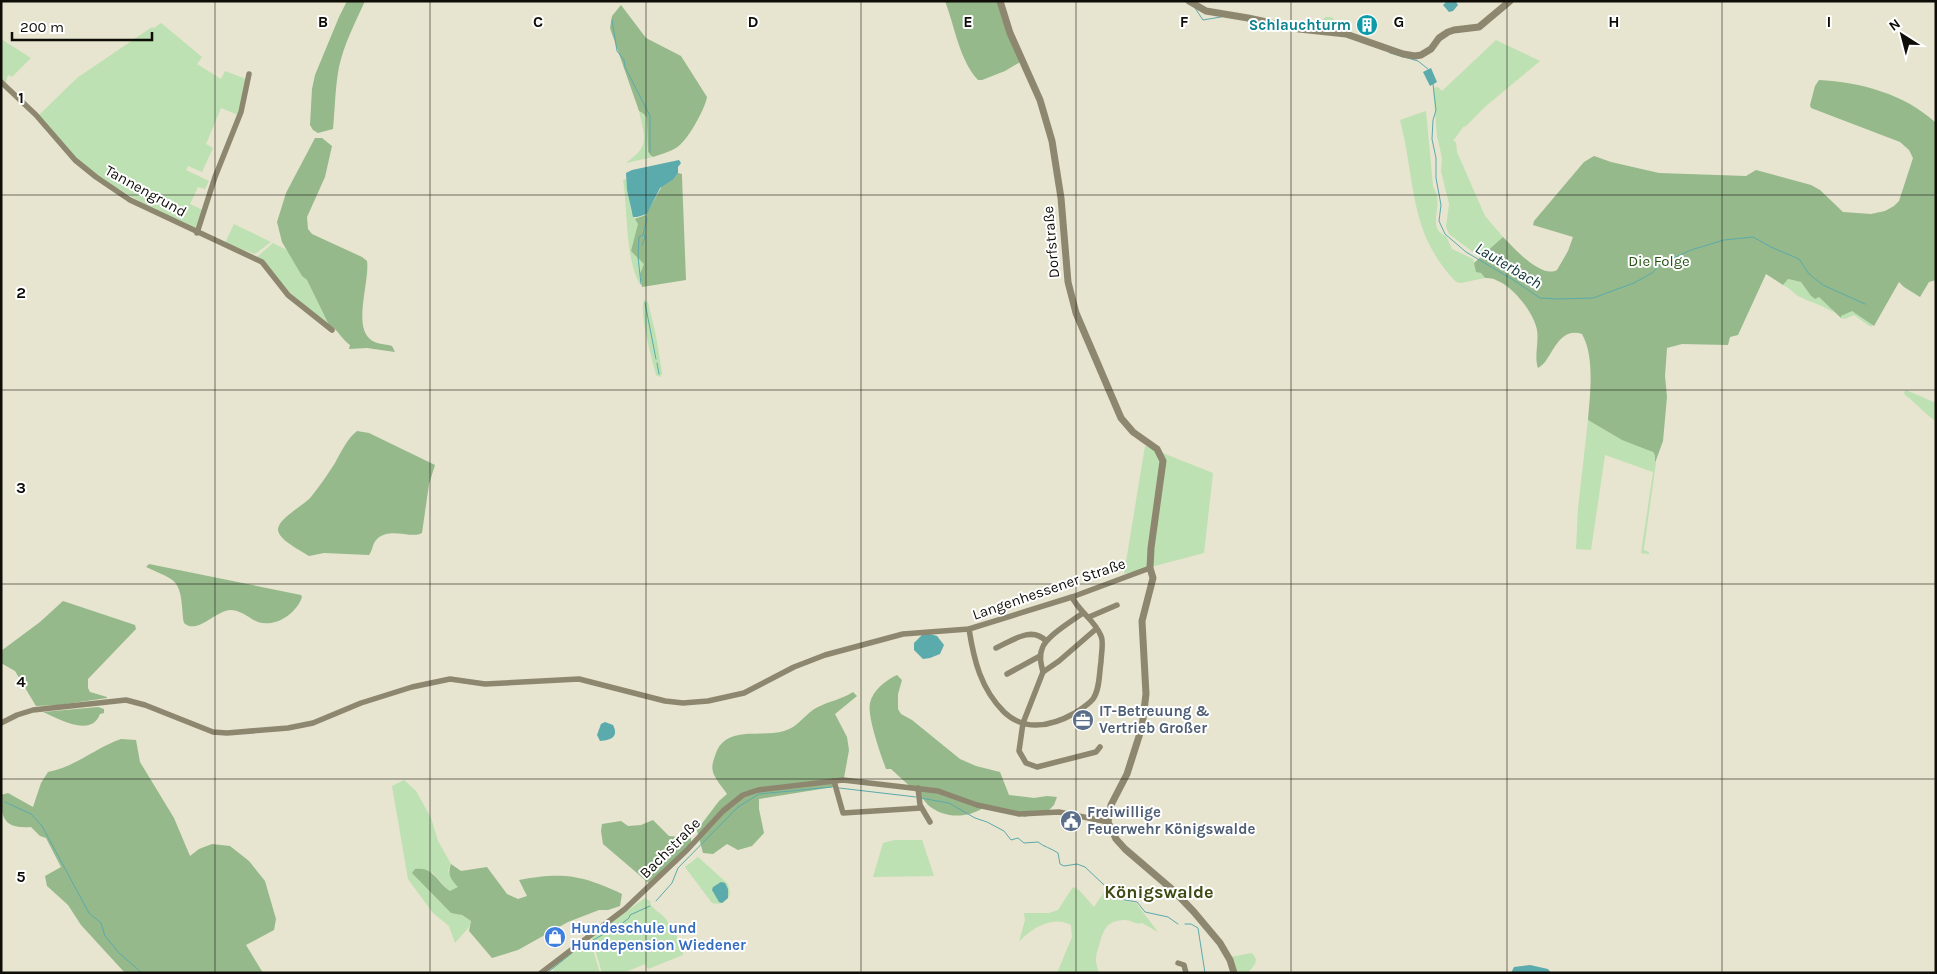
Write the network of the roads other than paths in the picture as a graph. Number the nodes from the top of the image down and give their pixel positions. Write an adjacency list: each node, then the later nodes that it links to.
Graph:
1 (1000, 1): 8 (street, Dorfstraße)
2 (1189, 1): 3 (street)
3 (1510, 1)
4 (249, 74): 6 (street, Tannengrund)
5 (1, 82): 6 (street, Tannengrund)
6 (197, 233): 7 (street, Tannengrund)
7 (332, 330)
8 (1150, 568): 9 (street, Langenhessener Straße); 27 (street)
9 (1072, 597): 11 (street); 13 (street, Langenhessener Straße)
10 (1117, 605): 12 (street)
11 (1083, 613): 12 (street); 15 (street)
12 (1089, 617): 14 (street)
13 (969, 629): 20 (street, Langenhessener Straße); 21 (street)
14 (1096, 629): 18 (street); 21 (street)
15 (1046, 641): 16 (street); 17 (street)
16 (996, 648)
17 (1040, 656): 18 (street); 19 (street)
18 (1043, 672): 21 (street)
19 (1006, 674)
20 (1, 723)
21 (1022, 723): 22 (street)
22 (1100, 747)
23 (835, 785): 24 (street, Bachstraße); 25 (street); 29 (street, Bachstraße)
24 (918, 788): 25 (street); 27 (street, Bachstraße)
25 (921, 808): 26 (street)
26 (930, 822)
27 (1108, 822): 31 (street)
28 (1178, 963): 30 (street)
29 (541, 973)
30 (1186, 973)
31 (1234, 973)

